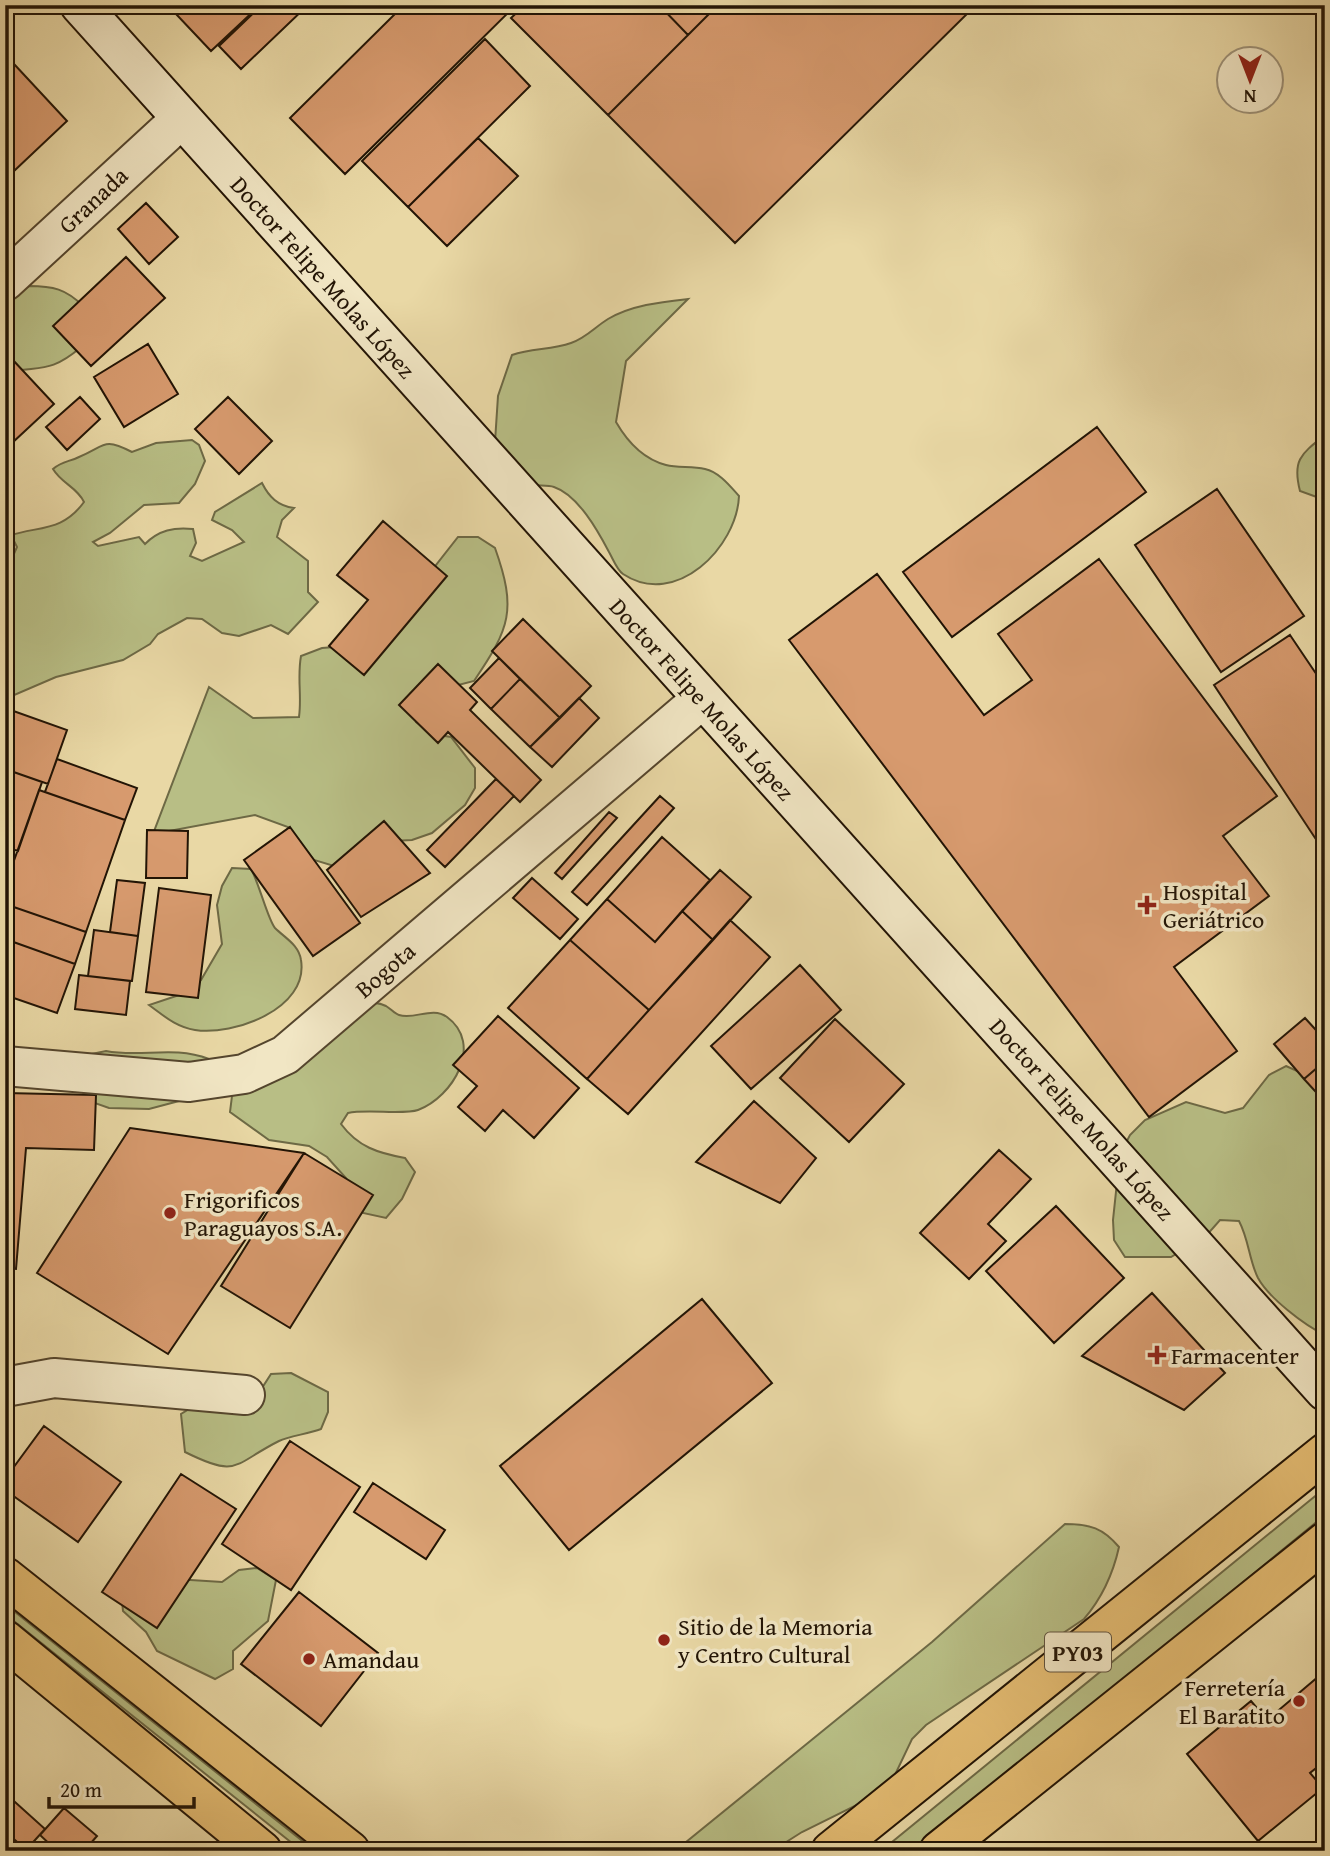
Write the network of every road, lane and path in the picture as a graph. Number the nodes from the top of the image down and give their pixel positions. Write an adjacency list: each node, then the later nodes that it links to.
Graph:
1 (80, 5): 2 (main road, Doctor Felipe Molas López)
2 (181, 119): 3 (main road, Granada); 4 (main road, Doctor Felipe Molas López)
3 (5, 281)
4 (702, 699): 5 (main road, Bogota); 7 (main road, Doctor Felipe Molas López)
5 (5, 1066)
6 (5, 1387): 8 (main road)
7 (1325, 1391)
8 (245, 1395)
9 (1325, 1453): 15 (main road, PY03)
10 (1325, 1542): 16 (main road, PY03)
11 (5, 1577): 14 (main road)
12 (5, 1640): 13 (main road)
13 (262, 1851)
14 (350, 1851)
15 (831, 1851)
16 (939, 1851)

